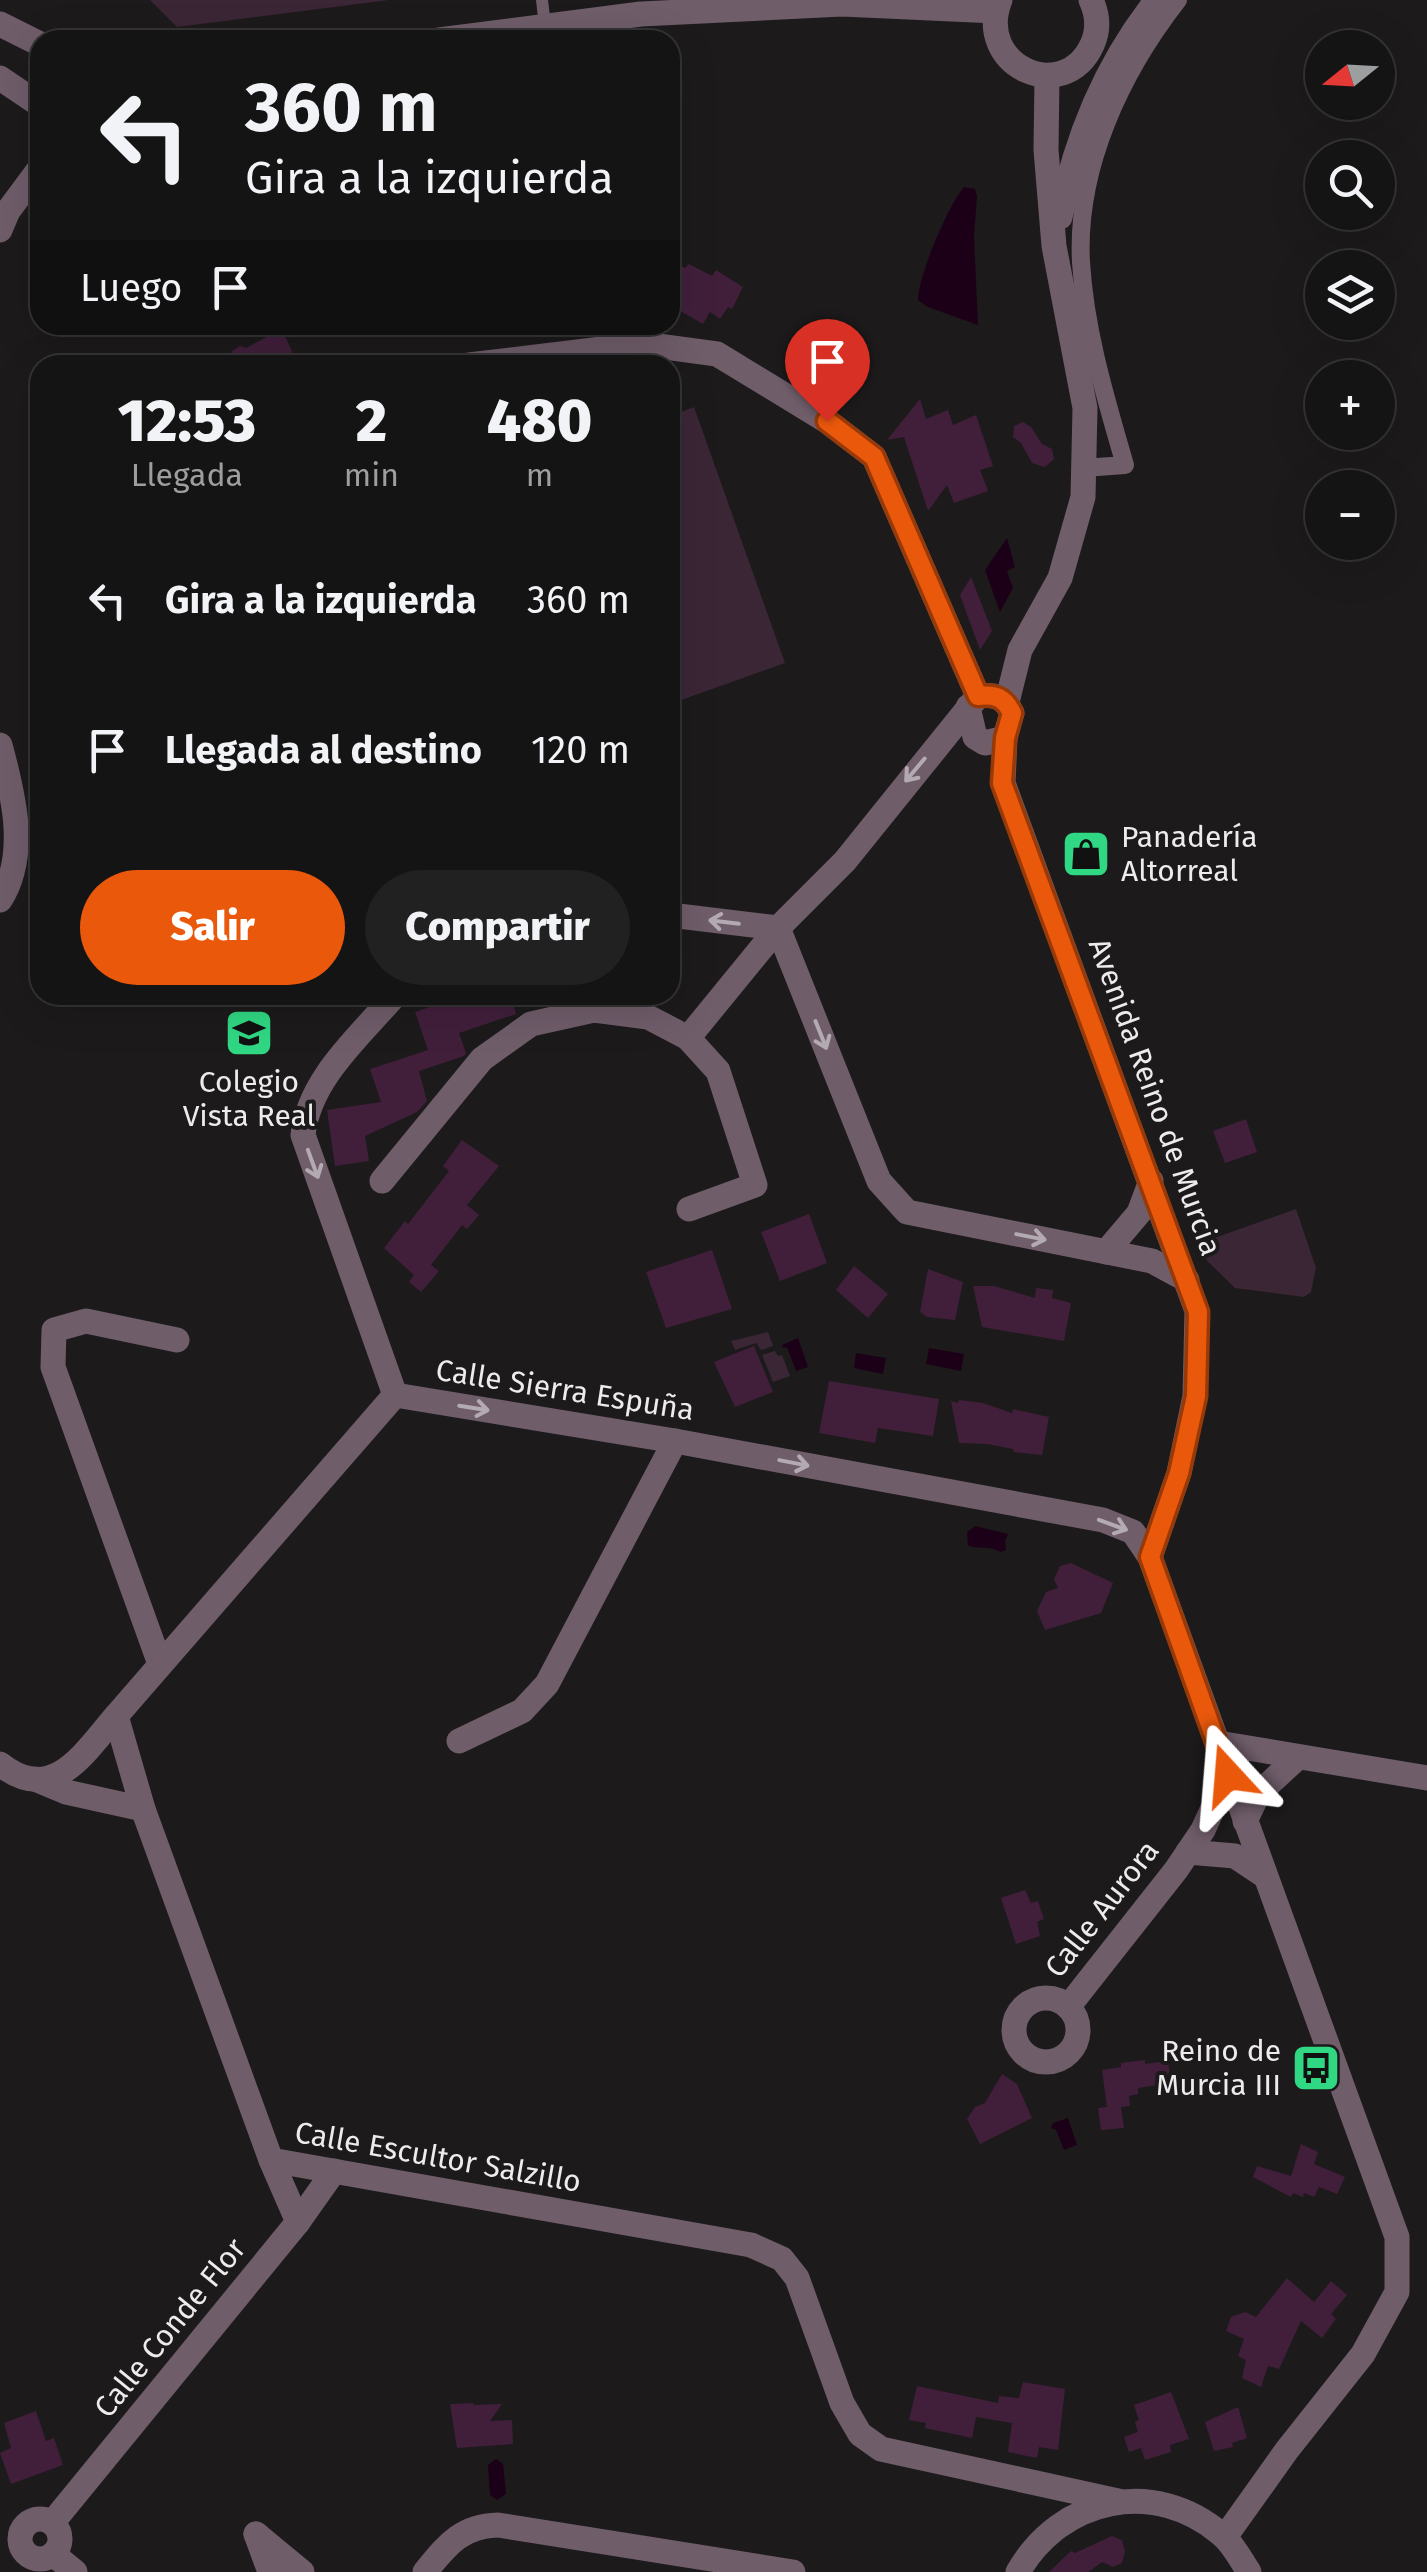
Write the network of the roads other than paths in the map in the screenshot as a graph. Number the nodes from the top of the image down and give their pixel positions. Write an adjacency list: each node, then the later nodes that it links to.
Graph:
1 (542, 0): 7 (lane)
2 (1091, 0): 10 (street)
3 (1157, 0): 15 (street)
4 (1178, 0): 17 (street)
5 (998, 6): 7 (street); 10 (street)
6 (0, 24): 9 (street)
7 (545, 26): 8 (street)
8 (515, 30)
9 (30, 39)
10 (1047, 76): 15 (street, Avenida Reino de Murcia)
11 (0, 78): 12 (street)
12 (30, 98)
13 (30, 181): 14 (street)
14 (0, 230)
15 (1054, 246): 17 (street, Avenida Reino de Murcia)
16 (551, 355): 18 (street, Avenida Reino de Murcia)
17 (1084, 468): 19 (street, Avenida Reino de Murcia)
18 (973, 702): 19 (street); 20 (street, Avenida Reino de Murcia); 24 (street, one-way to 24)
19 (1007, 702): 20 (street, Avenida Reino de Murcia)
20 (995, 741): 28 (street, Avenida Reino de Murcia)
21 (0, 745): 22 (street)
22 (0, 900)
23 (680, 916): 24 (street, one-way to 23)
24 (778, 928): 26 (street); 30 (street, one-way to 30)
25 (387, 1005): 33 (street, Calle Sierra Espuña, one-way to 33)
26 (688, 1038): 27 (street); 29 (street)
27 (382, 1181)
28 (1151, 1181): 30 (street); 31 (street, Avenida Reino de Murcia)
29 (689, 1209)
30 (1106, 1252): 31 (street)
31 (1187, 1280): 35 (street, Avenida Reino de Murcia)
32 (178, 1340): 36 (street)
33 (395, 1395): 34 (street, Calle Sierra Espuña, one-way to 34); 36 (street)
34 (675, 1440): 35 (street, Calle Sierra Espuña, one-way to 35); 38 (street)
35 (1150, 1557): 39 (street)
36 (160, 1664): 37 (street)
37 (116, 1716): 43 (street); 45 (street, Calle Escultor Salzillo)
38 (459, 1741)
39 (1218, 1743): 40 (street); 42 (street)
40 (1297, 1758): 44 (street); 46 (street)
41 (0, 1764): 43 (street)
42 (1228, 1775): 46 (street); 47 (street, Calle Aurora)
43 (30, 1777): 45 (street)
44 (1427, 1778)
45 (142, 1810): 50 (street, Calle Escultor Salzillo)
46 (1245, 1820): 48 (street)
47 (1188, 1852): 48 (street, Calle Aurora); 49 (street, Calle Aurora)
48 (1265, 1876): 55 (street)
49 (1068, 2006)
50 (271, 2160): 51 (street, Calle Escultor Salzillo); 52 (street)
51 (334, 2171): 52 (street, Calle Conde Flor); 53 (street, Calle Escultor Salzillo)
52 (298, 2222): 54 (street, Calle Conde Flor)
53 (1118, 2501): 55 (street, Calle Escultor Salzillo); 63 (street)
54 (52, 2523): 56 (street); 57 (street)
55 (1225, 2537): 64 (street)
56 (13, 2549): 57 (street)
57 (53, 2554): 58 (street)
58 (75, 2572)
59 (270, 2572): 60 (street)
60 (302, 2572)
61 (425, 2572): 62 (street)
62 (794, 2572)
63 (1018, 2572)
64 (1250, 2572)

